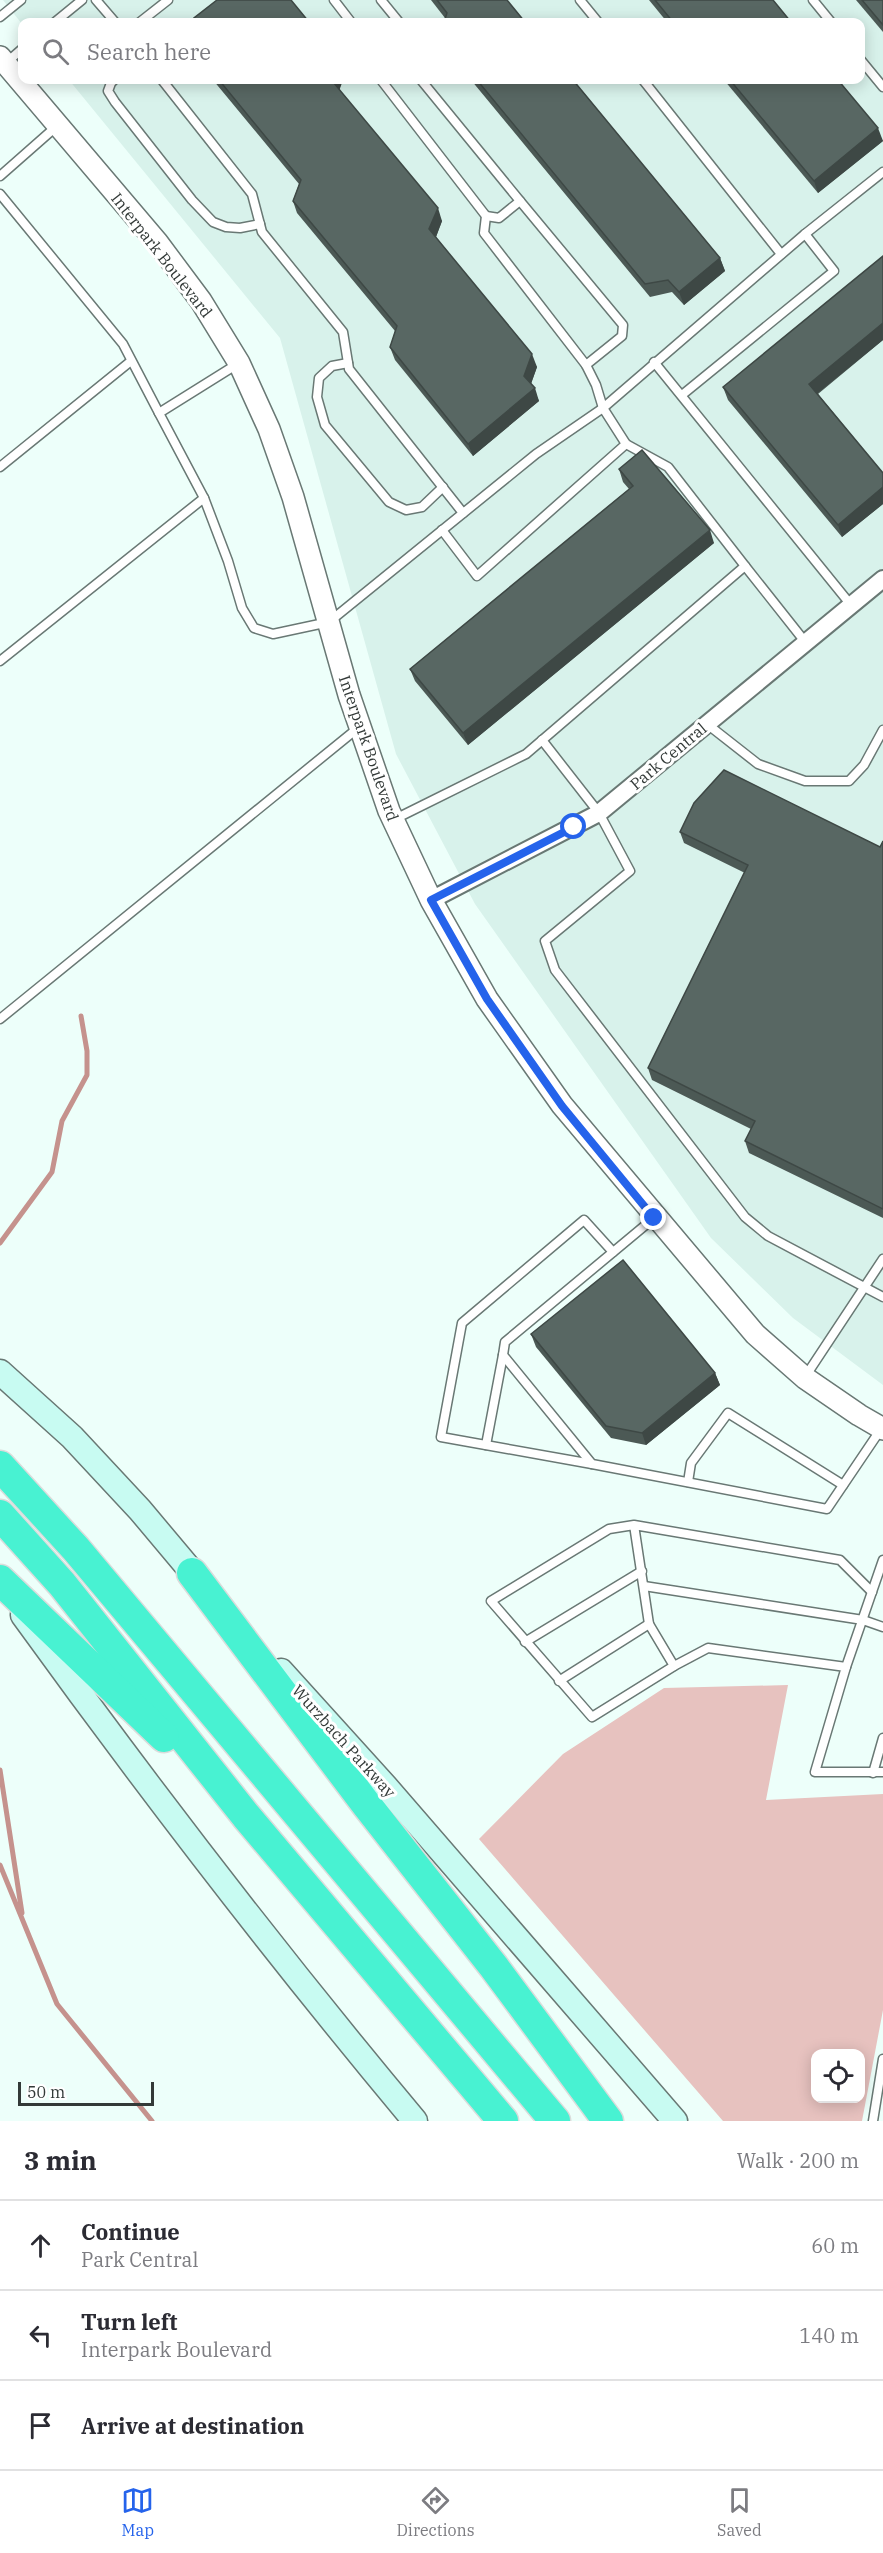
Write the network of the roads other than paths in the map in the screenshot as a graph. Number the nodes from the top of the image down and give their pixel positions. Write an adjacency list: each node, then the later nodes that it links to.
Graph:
1 (21, 0): 9 (lane)
2 (82, 0): 10 (lane)
3 (96, 0): 11 (lane)
4 (168, 0): 12 (lane)
5 (334, 0): 13 (lane)
6 (381, 0): 14 (lane)
7 (580, 0): 15 (lane)
8 (813, 0): 16 (lane)
9 (0, 17)
10 (60, 18)
11 (112, 18)
12 (145, 18)
13 (348, 18)
14 (396, 18)
15 (595, 18)
16 (828, 18)
17 (18, 51): 18 (lane)
18 (3, 60): 20 (street, Interpark Boulevard)
19 (865, 64): 27 (lane)
20 (18, 78)
21 (23, 84): 28 (street, Interpark Boulevard)
22 (111, 84): 34 (lane)
23 (165, 84): 34 (lane)
24 (384, 84): 33 (lane)
25 (424, 84): 32 (lane)
26 (646, 84): 36 (lane)
27 (883, 87)
28 (58, 125): 30 (lane); 39 (street, Interpark Boulevard)
29 (883, 172): 35 (lane)
30 (0, 176)
31 (0, 194): 37 (lane)
32 (520, 201): 33 (lane); 41 (lane)
33 (486, 216): 41 (lane)
34 (260, 224): 40 (lane)
35 (805, 234): 36 (lane); 42 (lane)
36 (781, 254): 38 (lane)
37 (131, 361): 44 (lane); 46 (lane)
38 (654, 362): 42 (lane); 43 (lane)
39 (239, 363): 44 (lane); 54 (street, Interpark Boulevard)
40 (348, 363): 47 (lane); 47 (lane)
41 (586, 365): 43 (lane)
42 (682, 395): 53 (lane)
43 (603, 408): 45 (lane); 49 (lane)
44 (159, 413): 48 (lane)
45 (626, 444): 50 (lane); 51 (lane)
46 (0, 467)
47 (443, 487): 49 (lane)
48 (204, 498): 54 (lane); 56 (lane)
49 (463, 513): 50 (lane)
50 (442, 530): 54 (lane)
51 (745, 566): 55 (lane); 60 (lane)
52 (883, 579): 53 (street, Park Central)
53 (851, 605): 55 (street, Park Central)
54 (329, 622): 58 (street, Interpark Boulevard)
55 (806, 642): 57 (street, Park Central)
56 (0, 662)
57 (707, 724): 59 (lane); 61 (street, Park Central)
58 (360, 726): 62 (street, Interpark Boulevard); 64 (lane)
59 (883, 730)
60 (542, 740): 61 (lane); 62 (lane)
61 (599, 813): 63 (street, Park Central); 68 (lane)
62 (393, 820): 63 (street, Interpark Boulevard)
63 (431, 900): 65 (street, Interpark Boulevard)
64 (0, 1019)
65 (654, 1218): 66 (lane); 72 (street, Interpark Boulevard)
66 (613, 1252): 70 (lane); 74 (lane)
67 (883, 1259): 68 (lane)
68 (866, 1288): 69 (lane); 72 (lane)
69 (883, 1297)
70 (503, 1355): 74 (lane); 75 (lane)
71 (0, 1372): 83 (main road, Wurzbach Parkway)
72 (805, 1378): 73 (street, Interpark Boulevard)
73 (882, 1429): 78 (lane)
74 (486, 1445): 75 (lane)
75 (592, 1464): 77 (lane)
76 (0, 1466): 101 (highway)
77 (688, 1482): 78 (lane); 78 (lane)
78 (843, 1485)
79 (0, 1515): 97 (highway)
80 (634, 1525): 82 (lane); 86 (lane); 90 (lane)
81 (883, 1560): 86 (lane)
82 (642, 1571): 85 (lane); 90 (lane)
83 (192, 1573): 102 (highway); 103 (main road, Wurzbach Parkway)
84 (0, 1582): 97 (highway); 99 (main road)
85 (644, 1586): 87 (lane); 88 (lane)
86 (872, 1592): 87 (lane)
87 (863, 1620): 89 (lane); 92 (lane)
88 (649, 1624): 91 (lane); 93 (lane)
89 (883, 1627)
90 (525, 1642): 93 (lane)
91 (674, 1666): 92 (lane); 93 (lane)
92 (846, 1667): 96 (lane)
93 (559, 1681)
94 (883, 1737): 96 (lane)
95 (883, 1772): 96 (lane)
96 (873, 1773)
97 (246, 1816): 100 (highway)
98 (883, 2059): 104 (lane)
99 (415, 2121)
100 (503, 2121)
101 (555, 2121)
102 (608, 2121)
103 (675, 2121)
104 (873, 2121)

